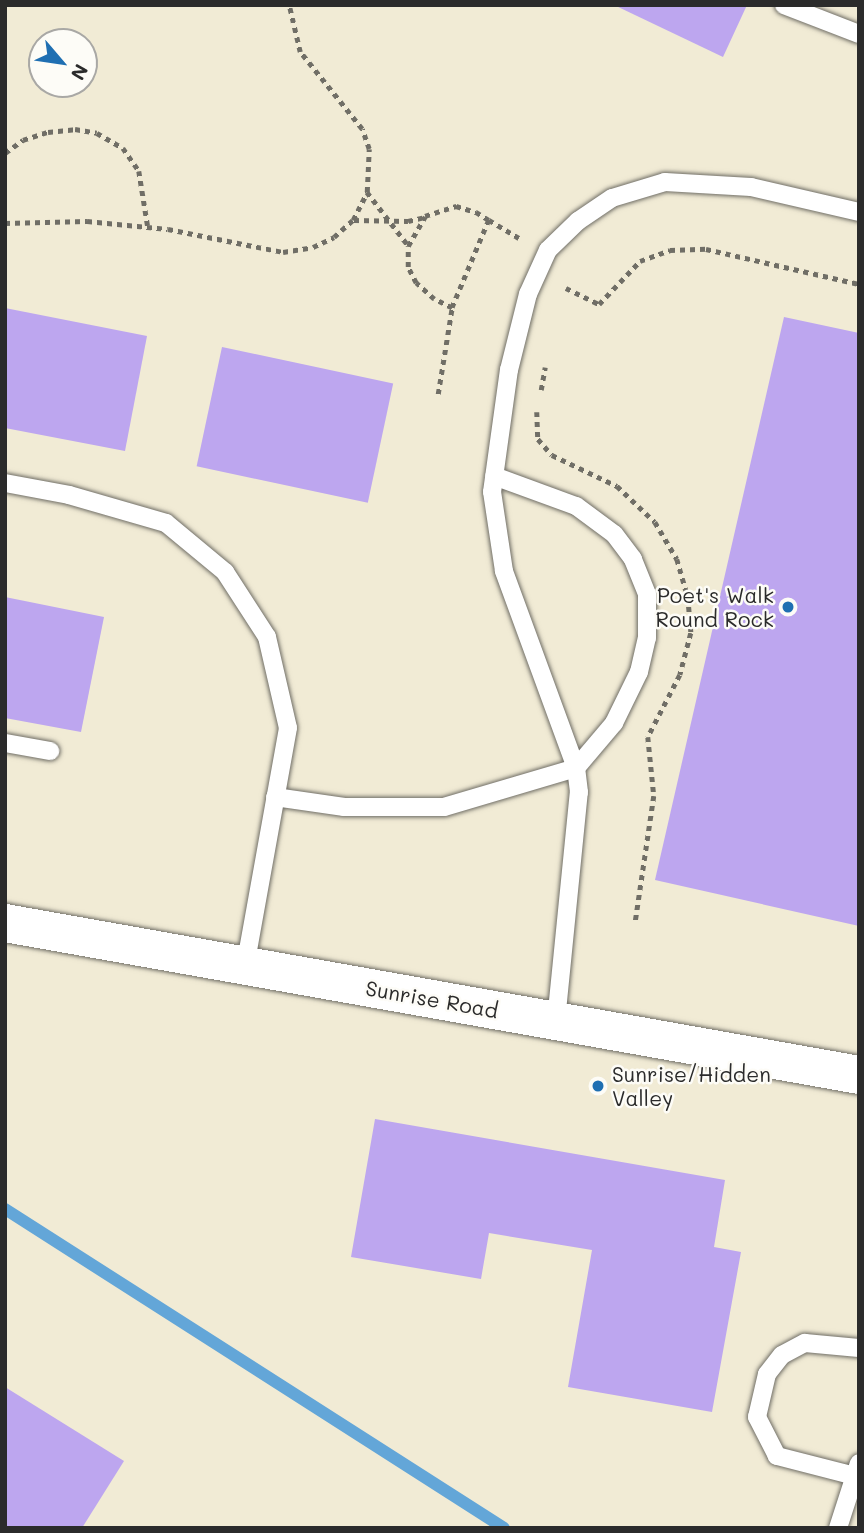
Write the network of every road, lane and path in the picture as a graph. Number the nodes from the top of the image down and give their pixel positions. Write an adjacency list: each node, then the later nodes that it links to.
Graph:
1 (289, 5): 5 (path)
2 (785, 5): 3 (lane)
3 (859, 34)
4 (5, 153): 12 (path)
5 (367, 192): 8 (path); 9 (path)
6 (859, 212): 19 (lane)
7 (425, 216): 9 (path); 10 (path); 14 (path)
8 (353, 220): 9 (path); 12 (path)
9 (391, 220): 14 (path)
10 (489, 220): 13 (path); 17 (path)
11 (5, 223): 12 (path)
12 (148, 227)
13 (523, 240)
14 (408, 246): 17 (path)
15 (859, 284): 16 (path)
16 (566, 288)
17 (452, 308): 18 (path)
18 (438, 394)
19 (494, 476): 23 (lane); 23 (lane)
20 (5, 483): 24 (lane)
21 (5, 743): 22 (lane)
22 (50, 751)
23 (576, 768): 24 (lane); 27 (lane)
24 (275, 797): 26 (lane)
25 (5, 923): 26 (main road, Sunrise Road)
26 (245, 966): 27 (main road, Sunrise Road)
27 (555, 1021): 28 (main road, Sunrise Road)
28 (859, 1075)
29 (859, 1348): 30 (lane)
30 (857, 1470): 31 (lane)
31 (838, 1528)

